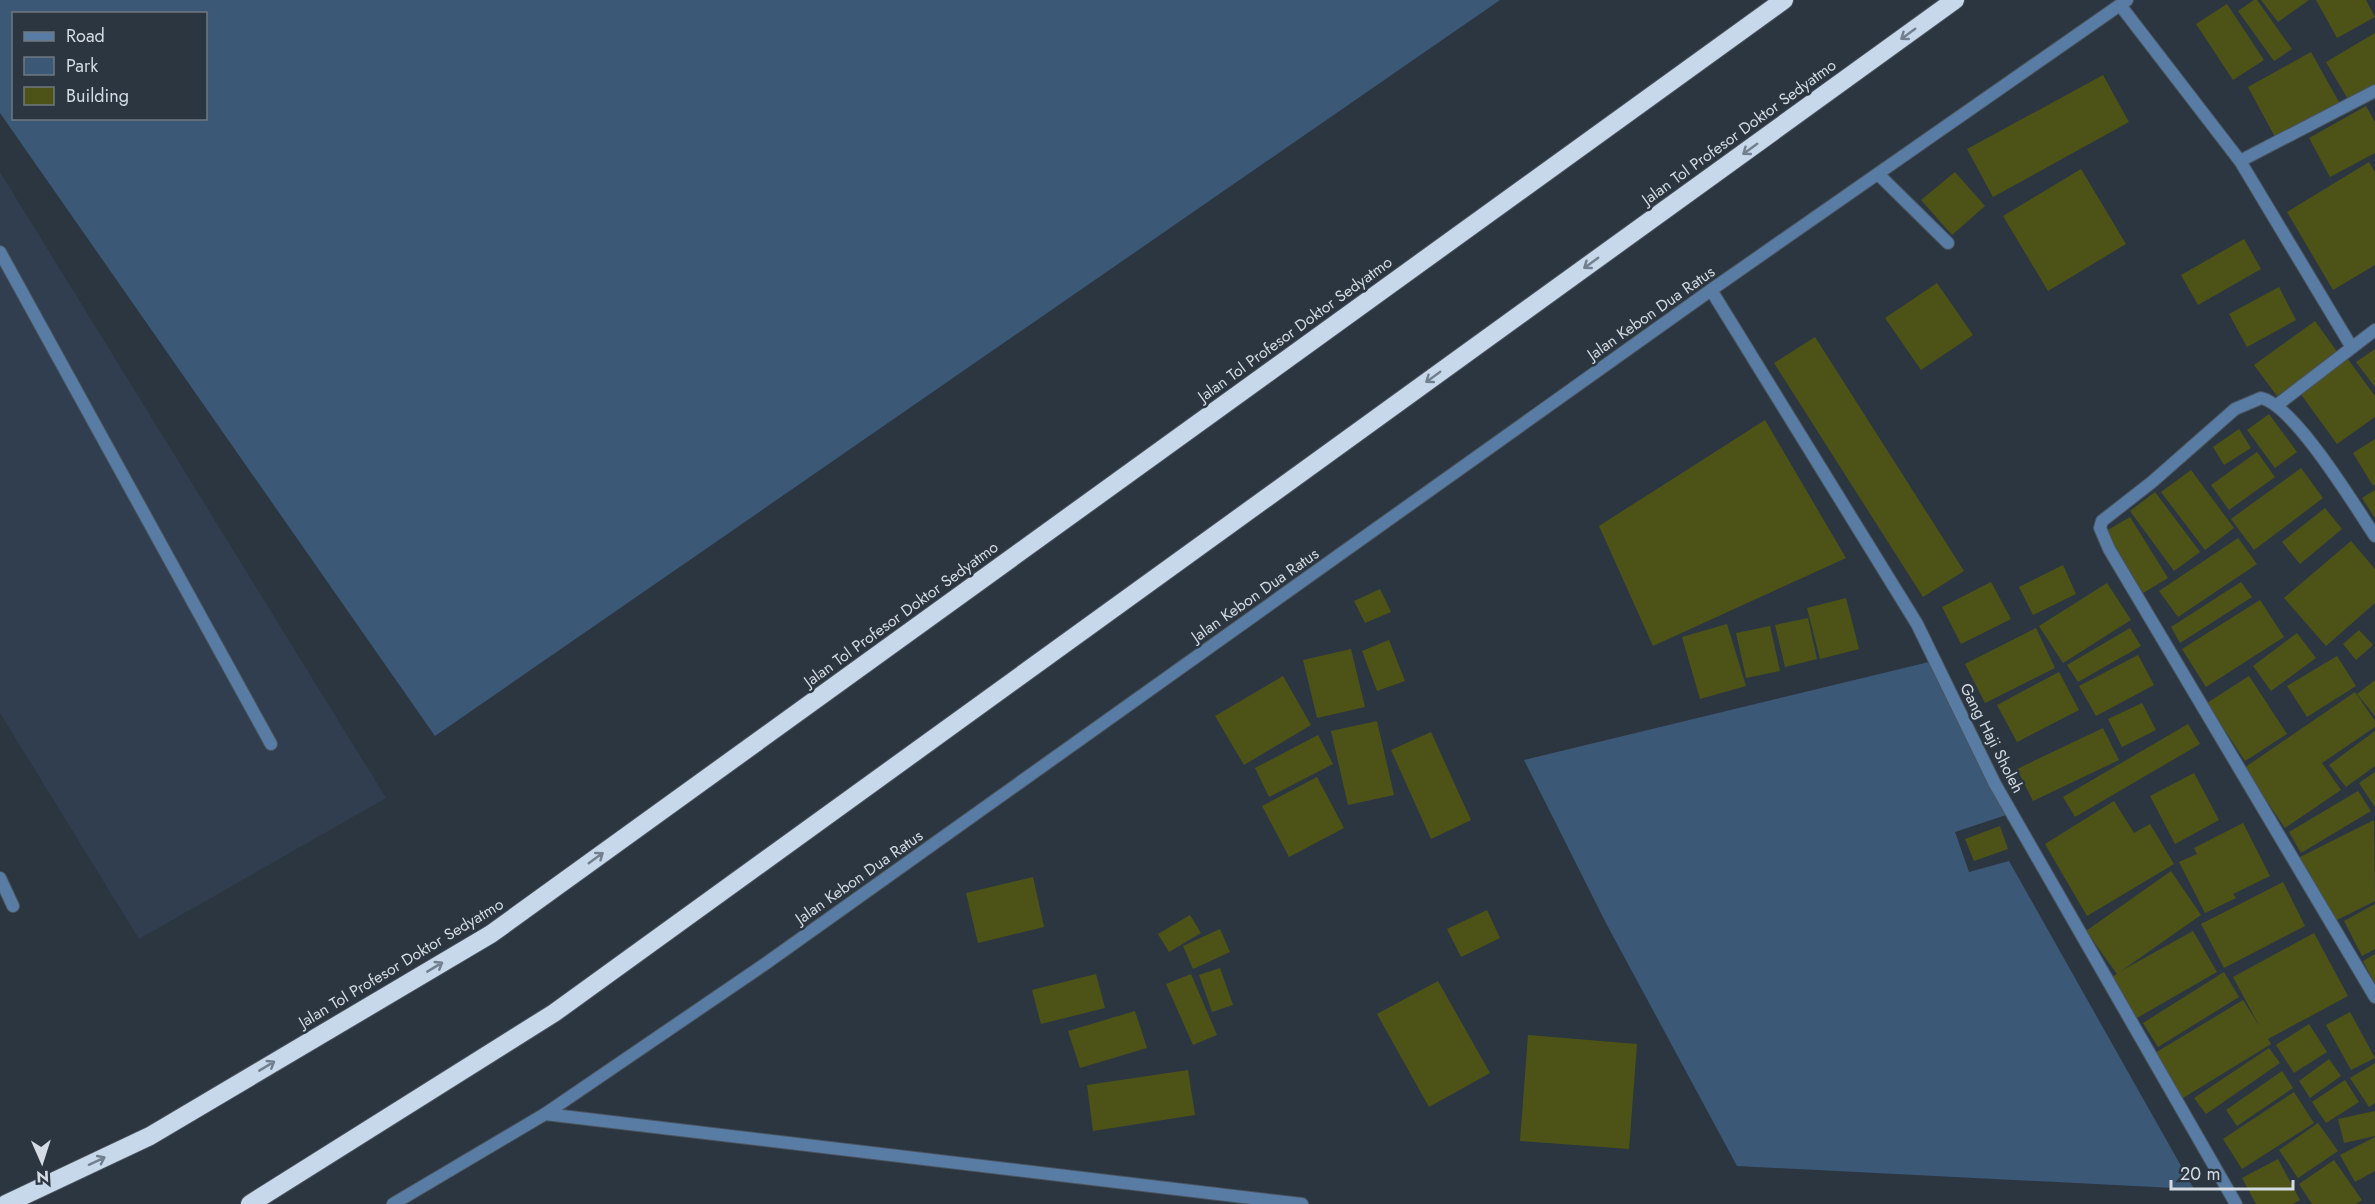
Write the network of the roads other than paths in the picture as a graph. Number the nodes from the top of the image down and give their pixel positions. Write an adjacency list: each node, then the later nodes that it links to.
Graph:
1 (1784, 0): 20 (highway, Jalan Tol Profesor Doktor Sedyatmo, one-way to 1)
2 (1955, 0): 21 (highway, Jalan Tol Profesor Doktor Sedyatmo, one-way to 21)
3 (2123, 3): 5 (street); 6 (street, Jalan Kebon Dua Ratus)
4 (2375, 91): 5 (street)
5 (2240, 161): 11 (street)
6 (1878, 174): 7 (street); 9 (street, Jalan Kebon Dua Ratus)
7 (1948, 243)
8 (0, 252): 14 (street)
9 (1712, 290): 18 (street, Jalan Kebon Dua Ratus); 23 (street, Gang Haji Sholeh)
10 (2375, 330): 11 (street)
11 (2351, 346): 12 (street)
12 (2277, 405): 13 (street); 17 (street)
13 (2375, 536)
14 (271, 744)
15 (0, 878): 16 (street)
16 (14, 906)
17 (2375, 998)
18 (545, 1114): 19 (street); 22 (street, Jalan Kebon Dua Ratus)
19 (1294, 1203)
20 (6, 1204)
21 (250, 1204)
22 (393, 1204)
23 (2236, 1204)

